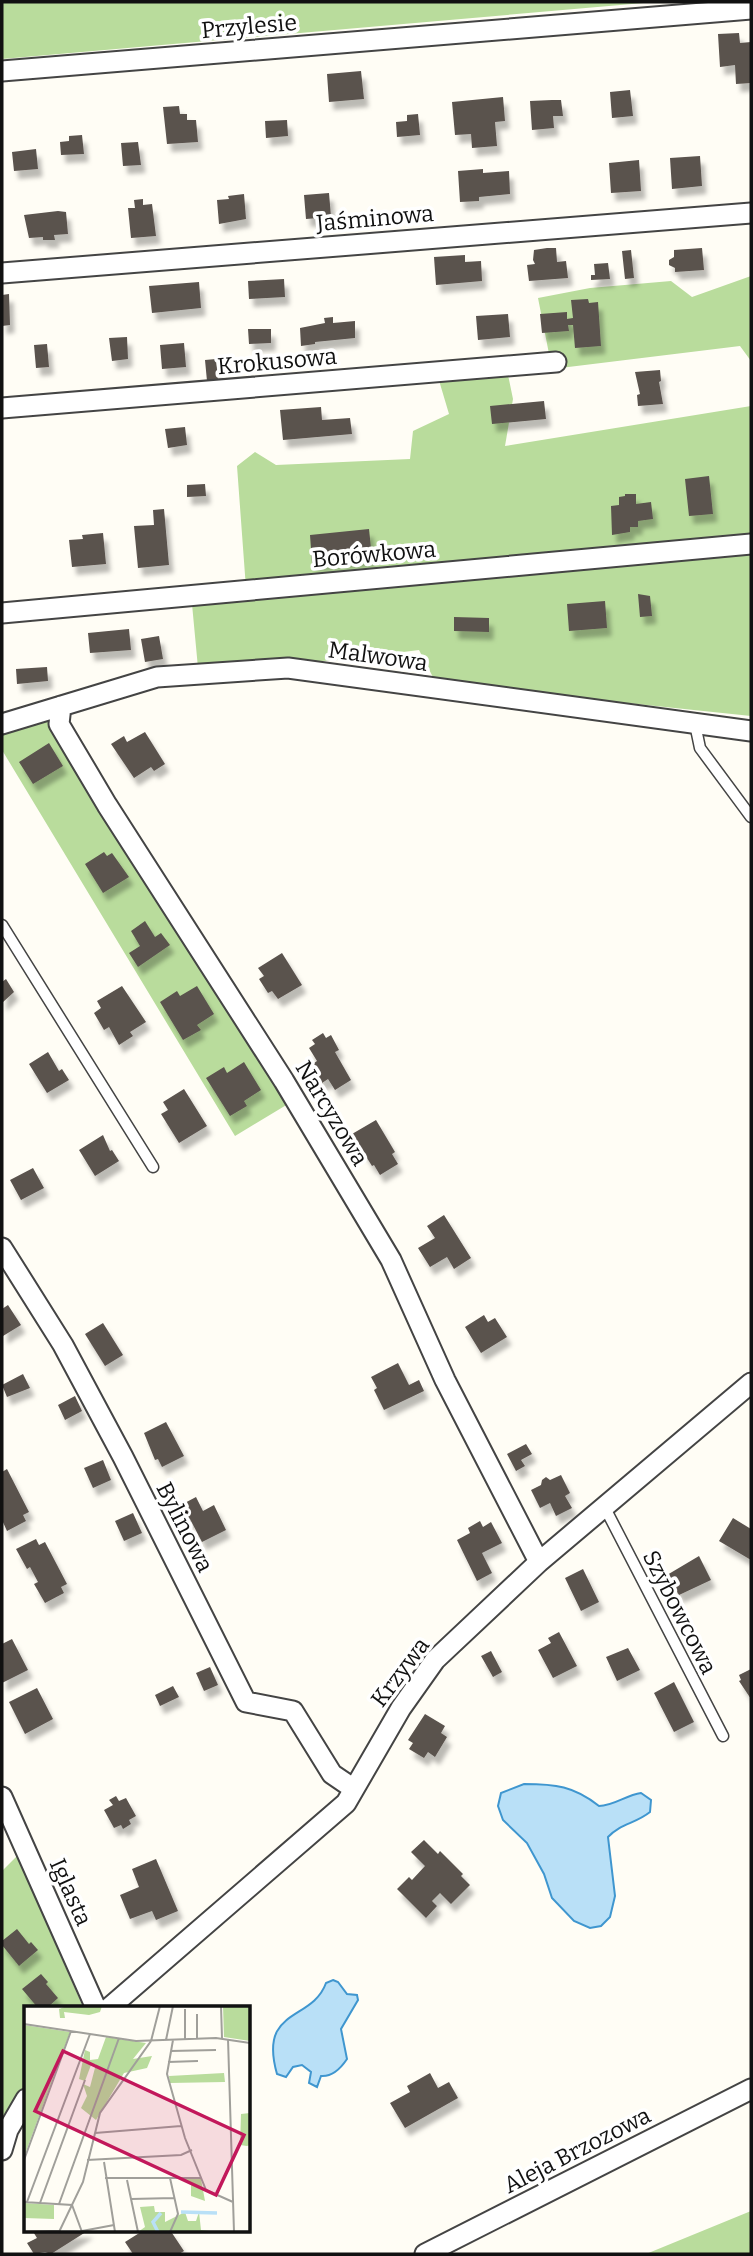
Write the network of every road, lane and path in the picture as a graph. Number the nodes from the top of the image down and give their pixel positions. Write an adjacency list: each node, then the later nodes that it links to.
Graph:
1 (751, 9): 2 (street, Przylesie)
2 (2, 71)
3 (751, 213): 4 (street, Jaśminowa)
4 (2, 272)
5 (556, 362): 6 (street, Krokusowa)
6 (2, 408)
7 (751, 544): 8 (street, Borówkowa)
8 (2, 613)
9 (61, 706): 10 (street, Malwowa); 11 (street, Malwowa); 19 (street, Narcyzowa)
10 (2, 724)
11 (695, 724): 12 (street, Malwowa); 13 (lane)
12 (751, 731)
13 (751, 817)
14 (2, 925): 15 (lane)
15 (153, 1167)
16 (2, 1248): 21 (street, Bylinowa)
17 (751, 1383): 18 (street, Krzywa)
18 (604, 1505): 19 (street, Krzywa); 20 (lane, Szybowcowa)
19 (539, 1562): 21 (street, Krzywa)
20 (723, 1736)
21 (354, 1789): 24 (street, Krzywa)
22 (2, 1797): 23 (street, Iglasta)
23 (96, 2006)
24 (110, 2006)
25 (751, 2089): 28 (street, Aleja Brzozowa)
26 (24, 2102): 27 (street)
27 (2, 2150)
28 (425, 2254)

